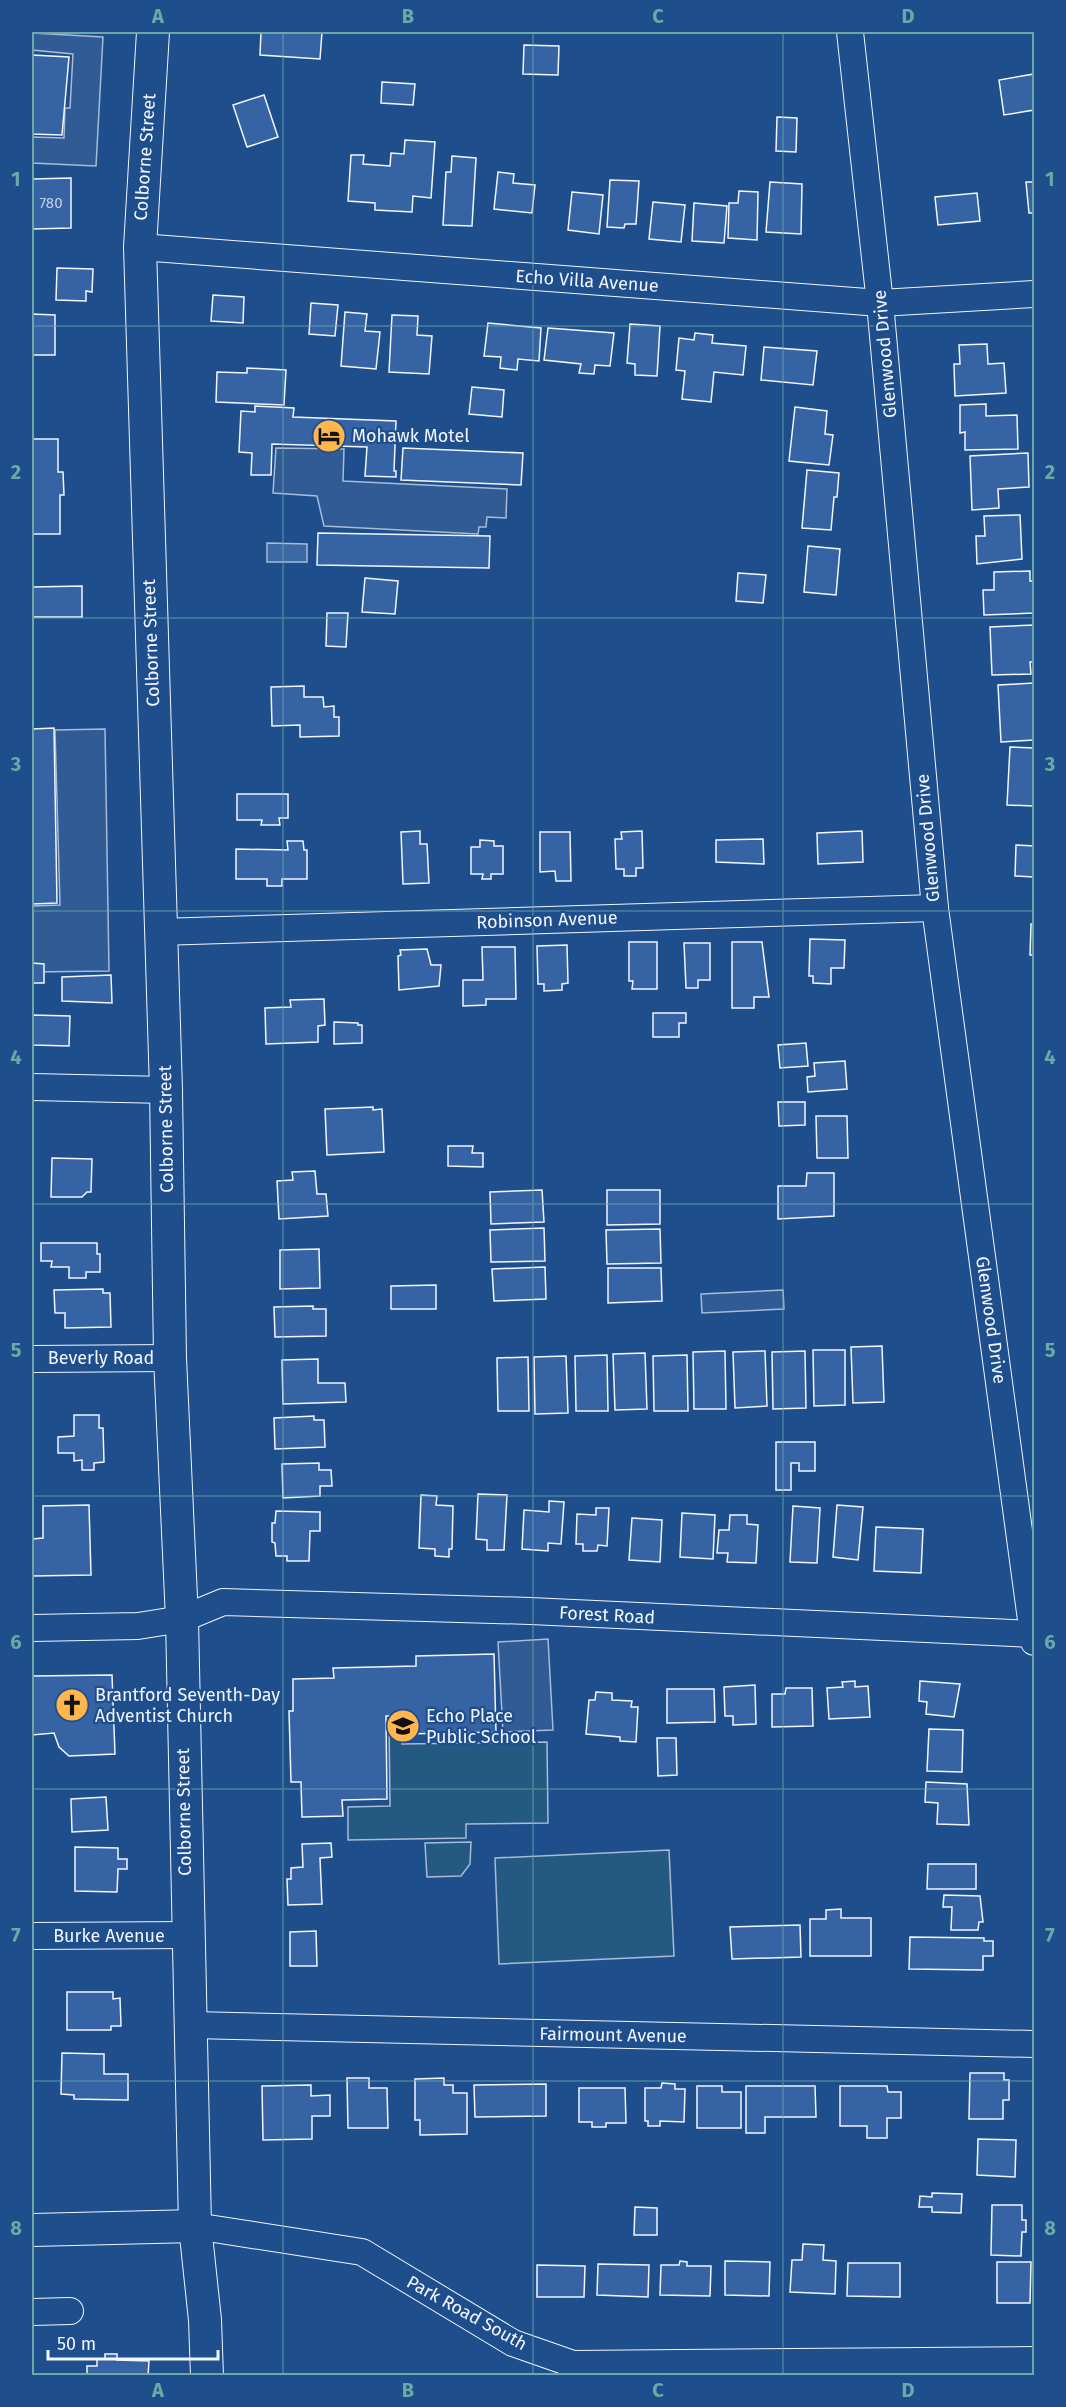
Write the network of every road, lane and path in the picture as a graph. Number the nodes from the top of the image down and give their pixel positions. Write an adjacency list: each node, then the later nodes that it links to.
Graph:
1 (153, 32): 3 (main road, Colborne Street)
2 (850, 32): 5 (street, Glenwood Drive)
3 (140, 247): 5 (street, Echo Villa Avenue); 7 (main road, Colborne Street)
4 (1035, 294): 5 (street, Echo Villa Avenue)
5 (880, 303): 6 (street, Glenwood Drive)
6 (934, 908): 7 (street, Robinson Avenue); 14 (street, Glenwood Drive)
7 (159, 932): 9 (main road, Colborne Street)
8 (32, 1087): 9 (street)
9 (166, 1090): 10 (main road, Colborne Street)
10 (170, 1358): 11 (street, Beverly Road); 12 (main road, Colborne Street)
11 (32, 1359)
12 (182, 1619): 13 (street, Forest Road); 14 (street, Forest Road); 16 (main road, Colborne Street)
13 (32, 1628)
14 (1034, 1634): 15 (street, Glenwood Drive)
15 (1035, 1642)
16 (187, 1935): 17 (street, Burke Avenue); 18 (main road, Colborne Street)
17 (32, 1936)
18 (192, 2025): 19 (street, Fairmount Avenue); 20 (main road, Colborne Street)
19 (1035, 2044)
20 (195, 2226): 21 (main road); 24 (street, Park Road South); 25 (main road, Colborne Street)
21 (32, 2230)
22 (70, 2311): 23 (street)
23 (32, 2312)
24 (1035, 2360)
25 (207, 2376)

